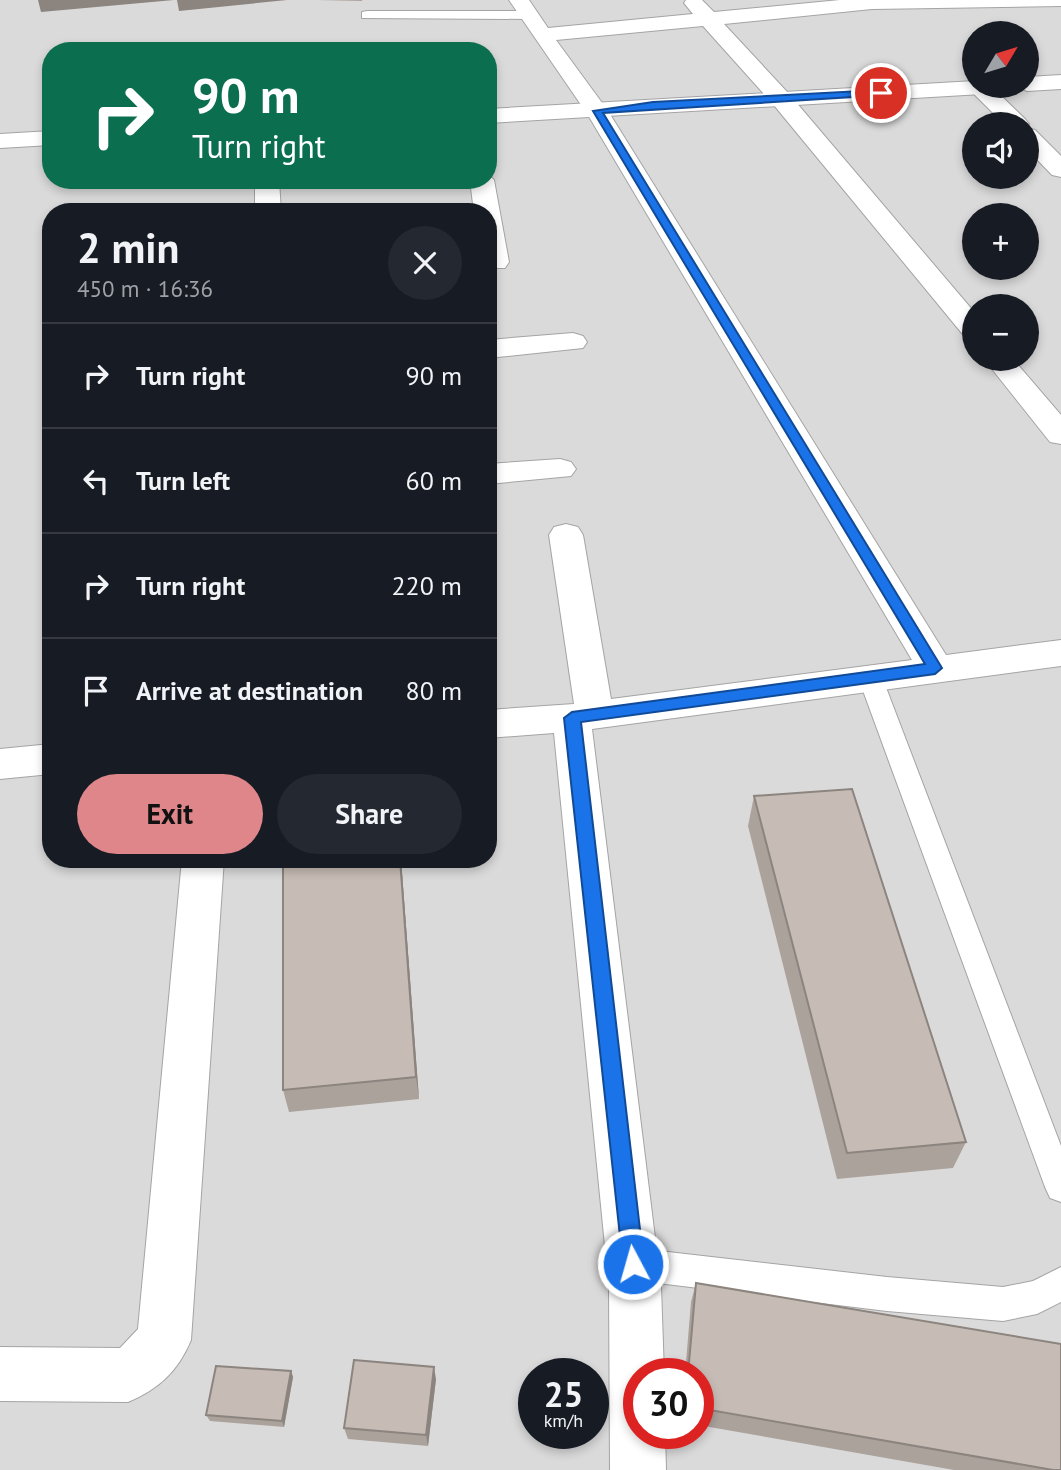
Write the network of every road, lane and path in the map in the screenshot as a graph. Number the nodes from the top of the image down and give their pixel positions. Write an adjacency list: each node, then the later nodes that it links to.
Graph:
1 (692, 0): 6 (street)
2 (1061, 0): 3 (street)
3 (871, 1): 6 (street)
4 (524, 7): 5 (lane); 7 (street)
5 (367, 15)
6 (707, 16): 7 (street); 11 (street)
7 (542, 35): 12 (street)
8 (1061, 82): 9 (street)
9 (1040, 83)
10 (962, 88): 11 (street)
11 (781, 99): 12 (street); 18 (street)
12 (597, 111): 13 (street); 27 (street)
13 (497, 116)
14 (42, 139): 15 (street)
15 (0, 141)
16 (1039, 147): 17 (street)
17 (1061, 170)
18 (962, 315)
19 (573, 342): 20 (street)
20 (497, 348)
21 (1008, 371): 22 (street)
22 (1061, 435)
23 (560, 469): 24 (street)
24 (497, 473)
25 (566, 535): 29 (street)
26 (1061, 653): 27 (street)
27 (935, 668): 28 (street)
28 (870, 677): 29 (street); 34 (lane)
29 (583, 716): 30 (street); 35 (street)
30 (497, 723)
31 (42, 760): 32 (street)
32 (0, 764)
33 (202, 868): 37 (street)
34 (1061, 1188)
35 (633, 1264): 36 (lane); 38 (street)
36 (1061, 1284)
37 (0, 1374)
38 (638, 1470)

